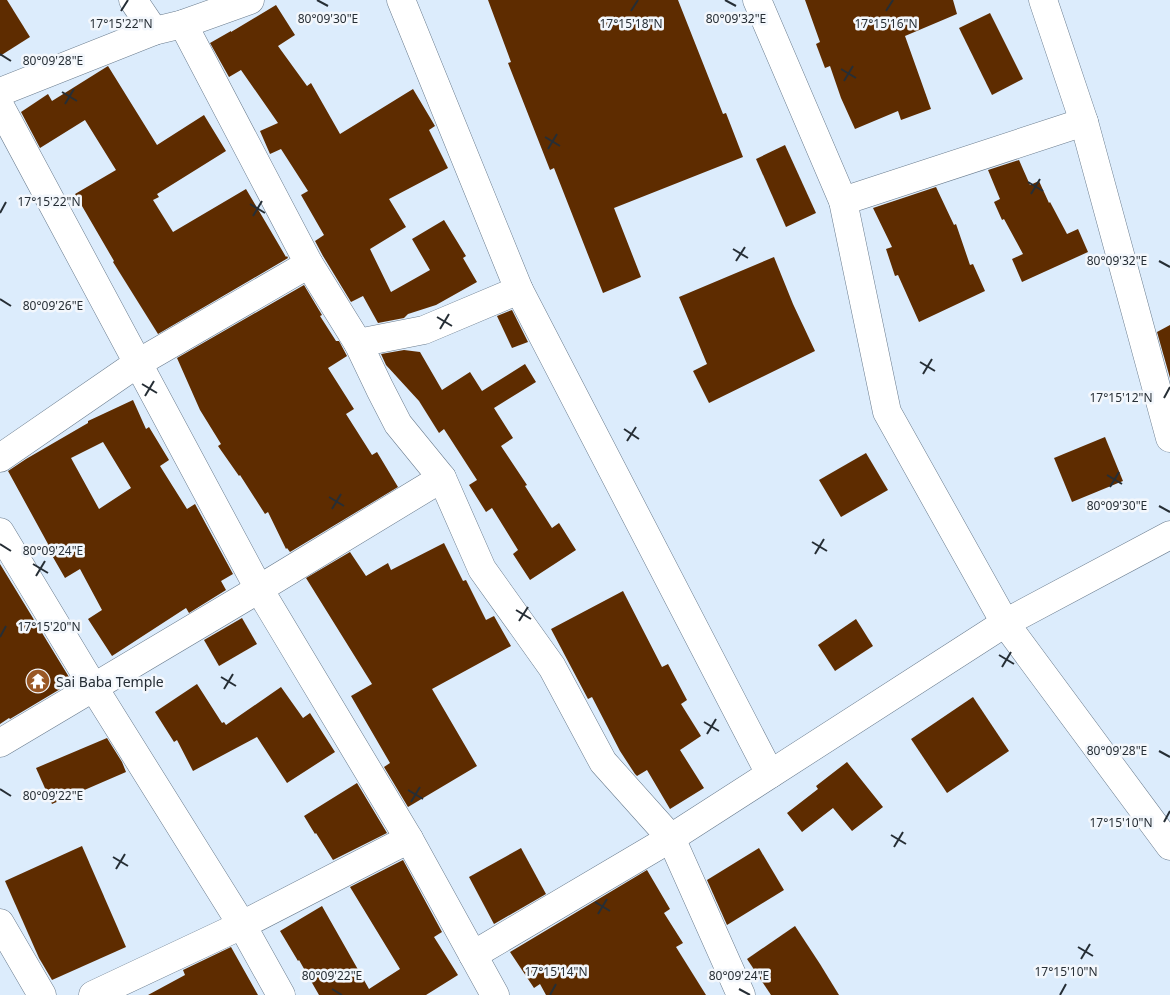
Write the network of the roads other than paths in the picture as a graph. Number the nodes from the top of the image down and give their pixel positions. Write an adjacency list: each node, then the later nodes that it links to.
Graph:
1 (133, 0): 7 (street)
2 (250, 0): 6 (street)
3 (400, 0): 13 (street)
4 (757, 0): 11 (street)
5 (1043, 0): 10 (street)
6 (183, 24): 7 (street); 12 (street)
7 (154, 31): 8 (street)
8 (0, 92)
9 (0, 106): 15 (street)
10 (1084, 122): 11 (street); 16 (street)
11 (843, 201): 22 (street)
12 (309, 264): 14 (street); 15 (street)
13 (519, 290): 14 (street); 25 (street)
14 (358, 342): 18 (street)
15 (138, 363): 17 (street); 21 (street)
16 (1170, 438)
17 (0, 458)
18 (442, 478): 21 (street); 26 (street)
19 (0, 532): 23 (street)
20 (1170, 534): 22 (street)
21 (260, 589): 23 (street); 27 (street)
22 (1005, 623): 25 (street); 28 (street)
23 (94, 688): 24 (street); 30 (street)
24 (0, 744)
25 (770, 774): 26 (street)
26 (671, 838): 31 (street); 36 (street)
27 (409, 839): 30 (street); 31 (street)
28 (1170, 846)
29 (0, 923): 32 (street)
30 (242, 925): 33 (street); 34 (street)
31 (473, 954): 35 (street)
32 (42, 995)
33 (93, 995)
34 (281, 995)
35 (496, 995)
36 (741, 995)

